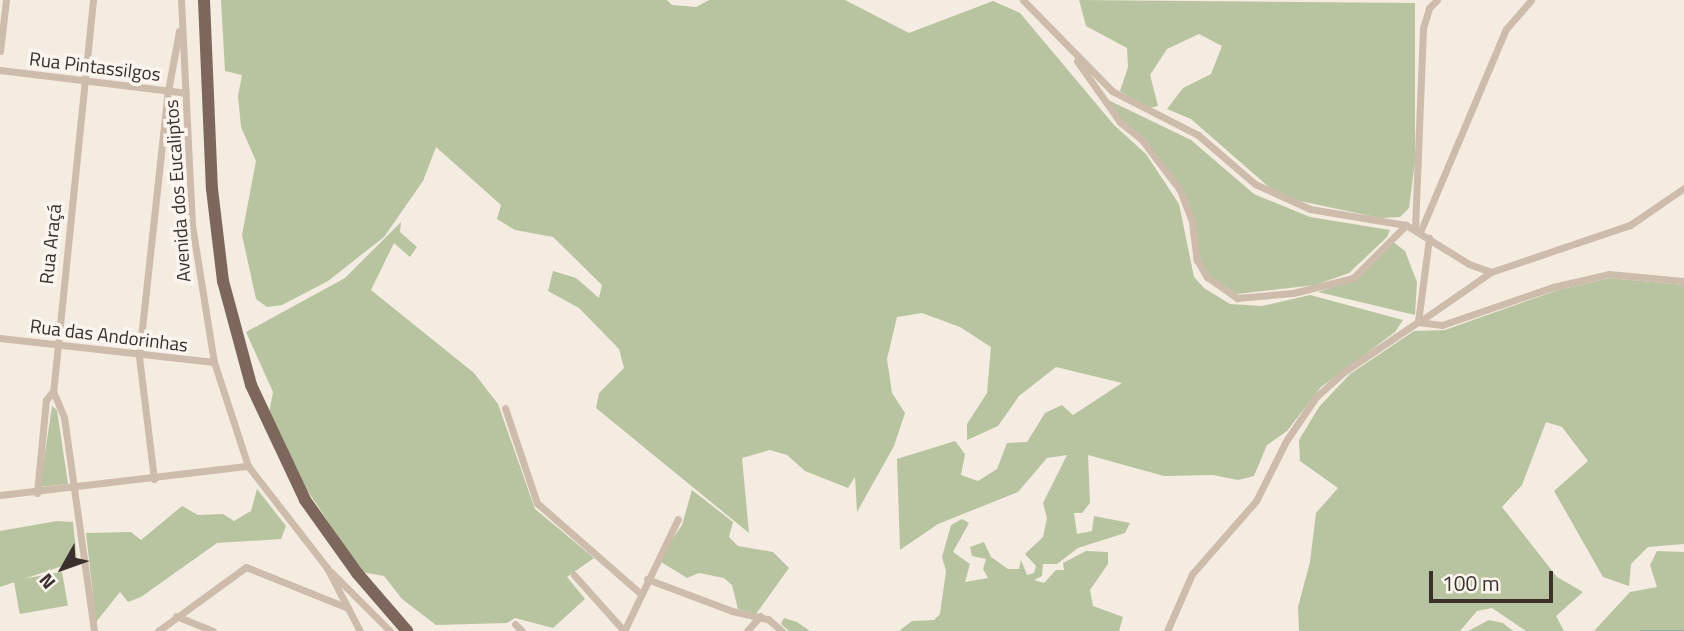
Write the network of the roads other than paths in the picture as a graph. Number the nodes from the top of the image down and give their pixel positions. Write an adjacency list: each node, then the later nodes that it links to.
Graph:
1 (6, 0): 10 (street)
2 (93, 0): 12 (street, Rua Araçá)
3 (181, 0): 8 (street, Avenida dos Eucaliptos)
4 (204, 0): 47 (main road)
5 (1023, 0): 9 (street)
6 (1437, 0): 17 (street)
7 (1531, 0): 17 (street)
8 (182, 20): 13 (street); 14 (street, Avenida dos Eucaliptos)
9 (1068, 47): 16 (street); 16 (street)
10 (0, 51)
11 (0, 70): 12 (street, Rua Pintassilgos)
12 (83, 81): 13 (street, Rua Pintassilgos); 23 (street, Rua Araçá)
13 (168, 91): 14 (street, Rua Pintassilgos); 24 (street)
14 (186, 93): 25 (street, Avenida dos Eucaliptos)
15 (1684, 188): 19 (street)
16 (1406, 225): 17 (street)
17 (1418, 229): 18 (street)
18 (1429, 238): 19 (street); 21 (street)
19 (1492, 272): 21 (street)
20 (1684, 281): 21 (street)
21 (1418, 322): 52 (street)
22 (0, 338): 23 (street, Rua das Andorinhas)
23 (54, 344): 24 (street, Rua das Andorinhas); 26 (street, Rua Araçá)
24 (139, 356): 25 (street, Rua das Andorinhas); 29 (street)
25 (215, 362): 28 (street, Avenida dos Eucaliptos)
26 (53, 391): 30 (street, Rua Araçá); 31 (street)
27 (505, 408): 37 (street)
28 (248, 466): 29 (street); 34 (street, Avenida dos Eucaliptos)
29 (154, 478): 30 (street)
30 (75, 489): 31 (street); 42 (street, Rua Araçá)
31 (37, 493): 32 (street)
32 (0, 495)
33 (678, 519): 36 (street)
34 (327, 568): 38 (street, Avenida dos Eucaliptos); 46 (street)
35 (574, 575): 49 (street)
36 (647, 579): 37 (street); 40 (street)
37 (641, 594): 49 (street)
38 (349, 608): 39 (street); 45 (street, Avenida dos Eucaliptos)
39 (176, 616): 43 (street); 44 (street)
40 (760, 616): 50 (street); 51 (street)
41 (515, 624): 48 (street)
42 (94, 631)
43 (158, 631)
44 (213, 631)
45 (360, 631)
46 (390, 631)
47 (407, 631)
48 (522, 631)
49 (624, 631)
50 (747, 631)
51 (782, 631)
52 (1167, 631)

